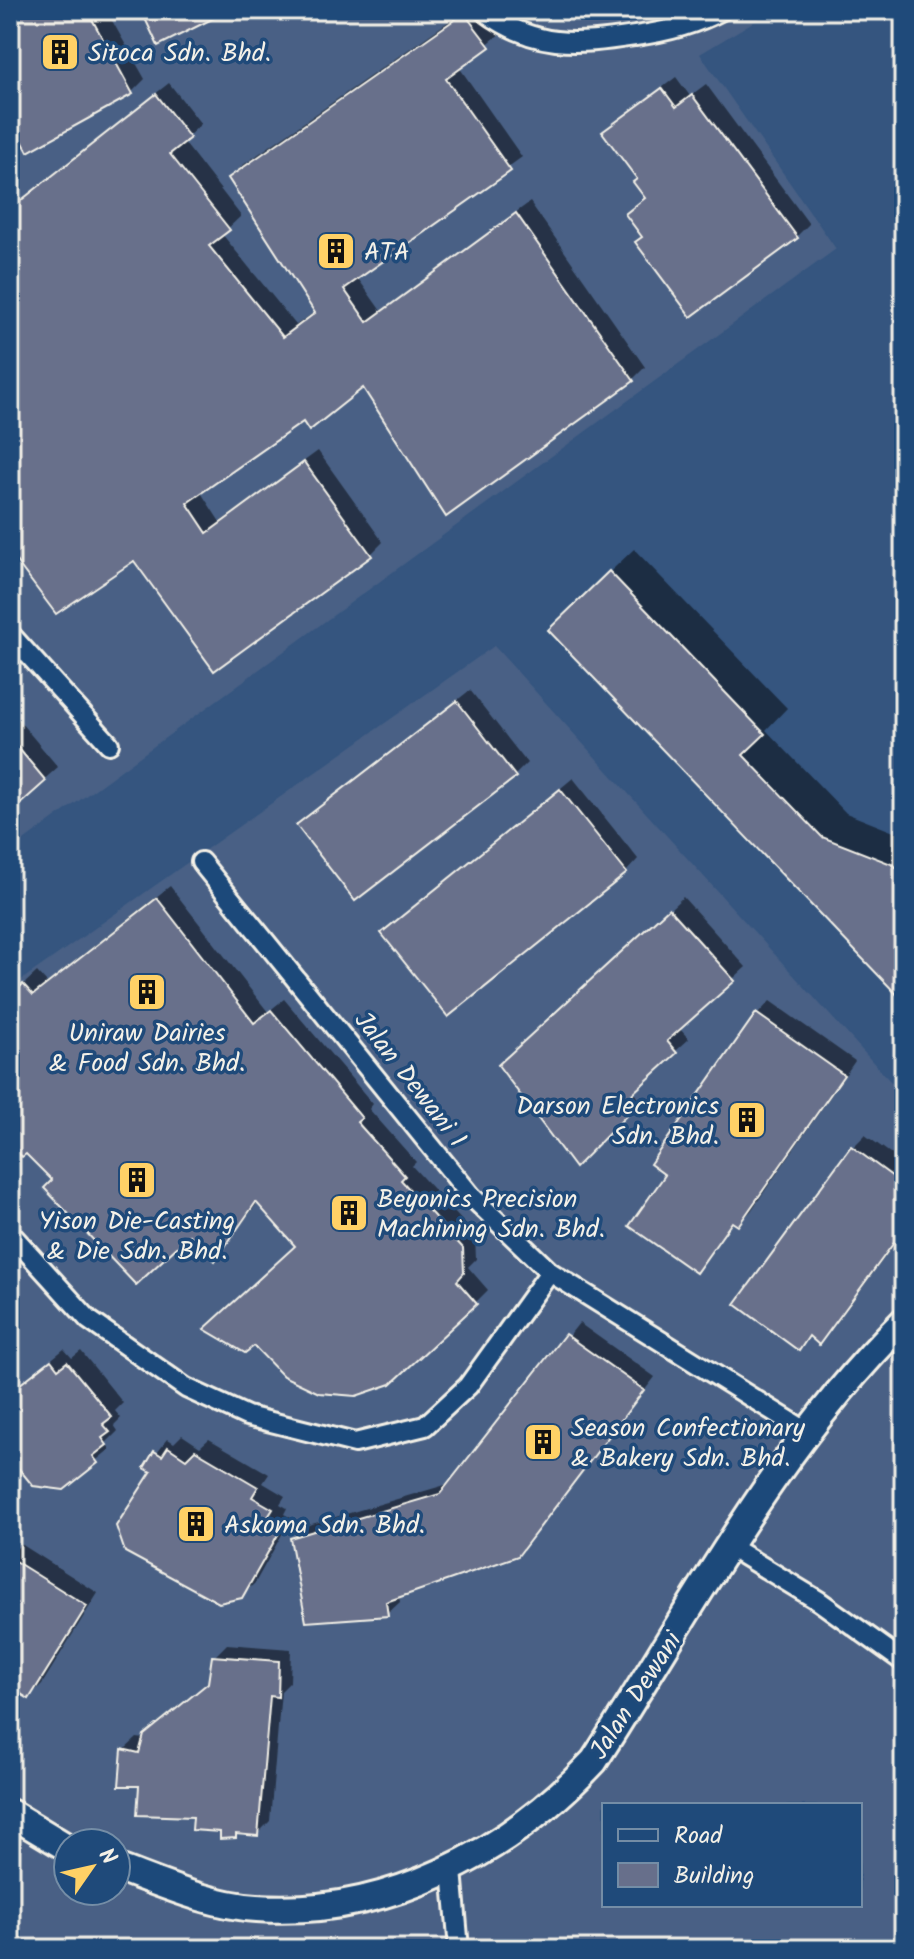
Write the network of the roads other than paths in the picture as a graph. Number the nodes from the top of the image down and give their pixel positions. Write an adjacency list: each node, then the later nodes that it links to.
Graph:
1 (483, 10): 2 (street)
2 (722, 10)
3 (10, 634): 4 (street)
4 (109, 744)
5 (201, 862): 7 (street, Jalan Dewani 1)
6 (10, 1233): 7 (street)
7 (550, 1272): 9 (street, Jalan Dewani 1)
8 (904, 1321): 9 (street, Jalan Dewani)
9 (807, 1432): 10 (street, Jalan Dewani)
10 (730, 1547): 11 (street); 14 (street, Jalan Dewani)
11 (904, 1662)
12 (10, 1813): 13 (street)
13 (52, 1838)
14 (452, 1870): 15 (street, Jalan Dewani); 16 (street)
15 (132, 1873)
16 (459, 1949)

